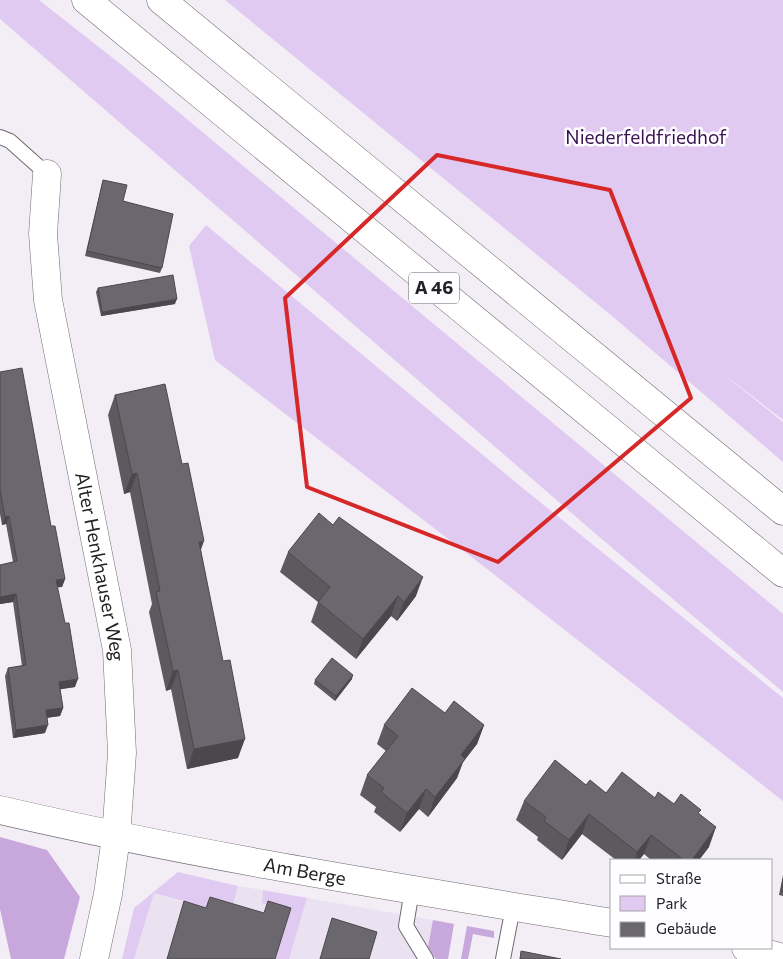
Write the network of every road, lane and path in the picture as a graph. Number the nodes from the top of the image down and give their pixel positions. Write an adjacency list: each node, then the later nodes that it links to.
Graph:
1 (86, 0): 6 (main road, A 46)
2 (161, 0): 5 (main road, A 46)
3 (0, 137): 4 (lane)
4 (47, 174): 8 (main road, Alter Henkhauser Weg)
5 (783, 511)
6 (783, 574)
7 (0, 810): 8 (main road, Am Berge)
8 (116, 837): 9 (main road, Am Berge); 14 (main road, Alter Henkhauser Weg)
9 (412, 890): 10 (main road, Am Berge); 15 (lane)
10 (513, 907): 11 (main road, Am Berge); 16 (lane)
11 (610, 923)
12 (750, 949): 13 (main road)
13 (783, 958)
14 (94, 959)
15 (426, 959)
16 (503, 959)

